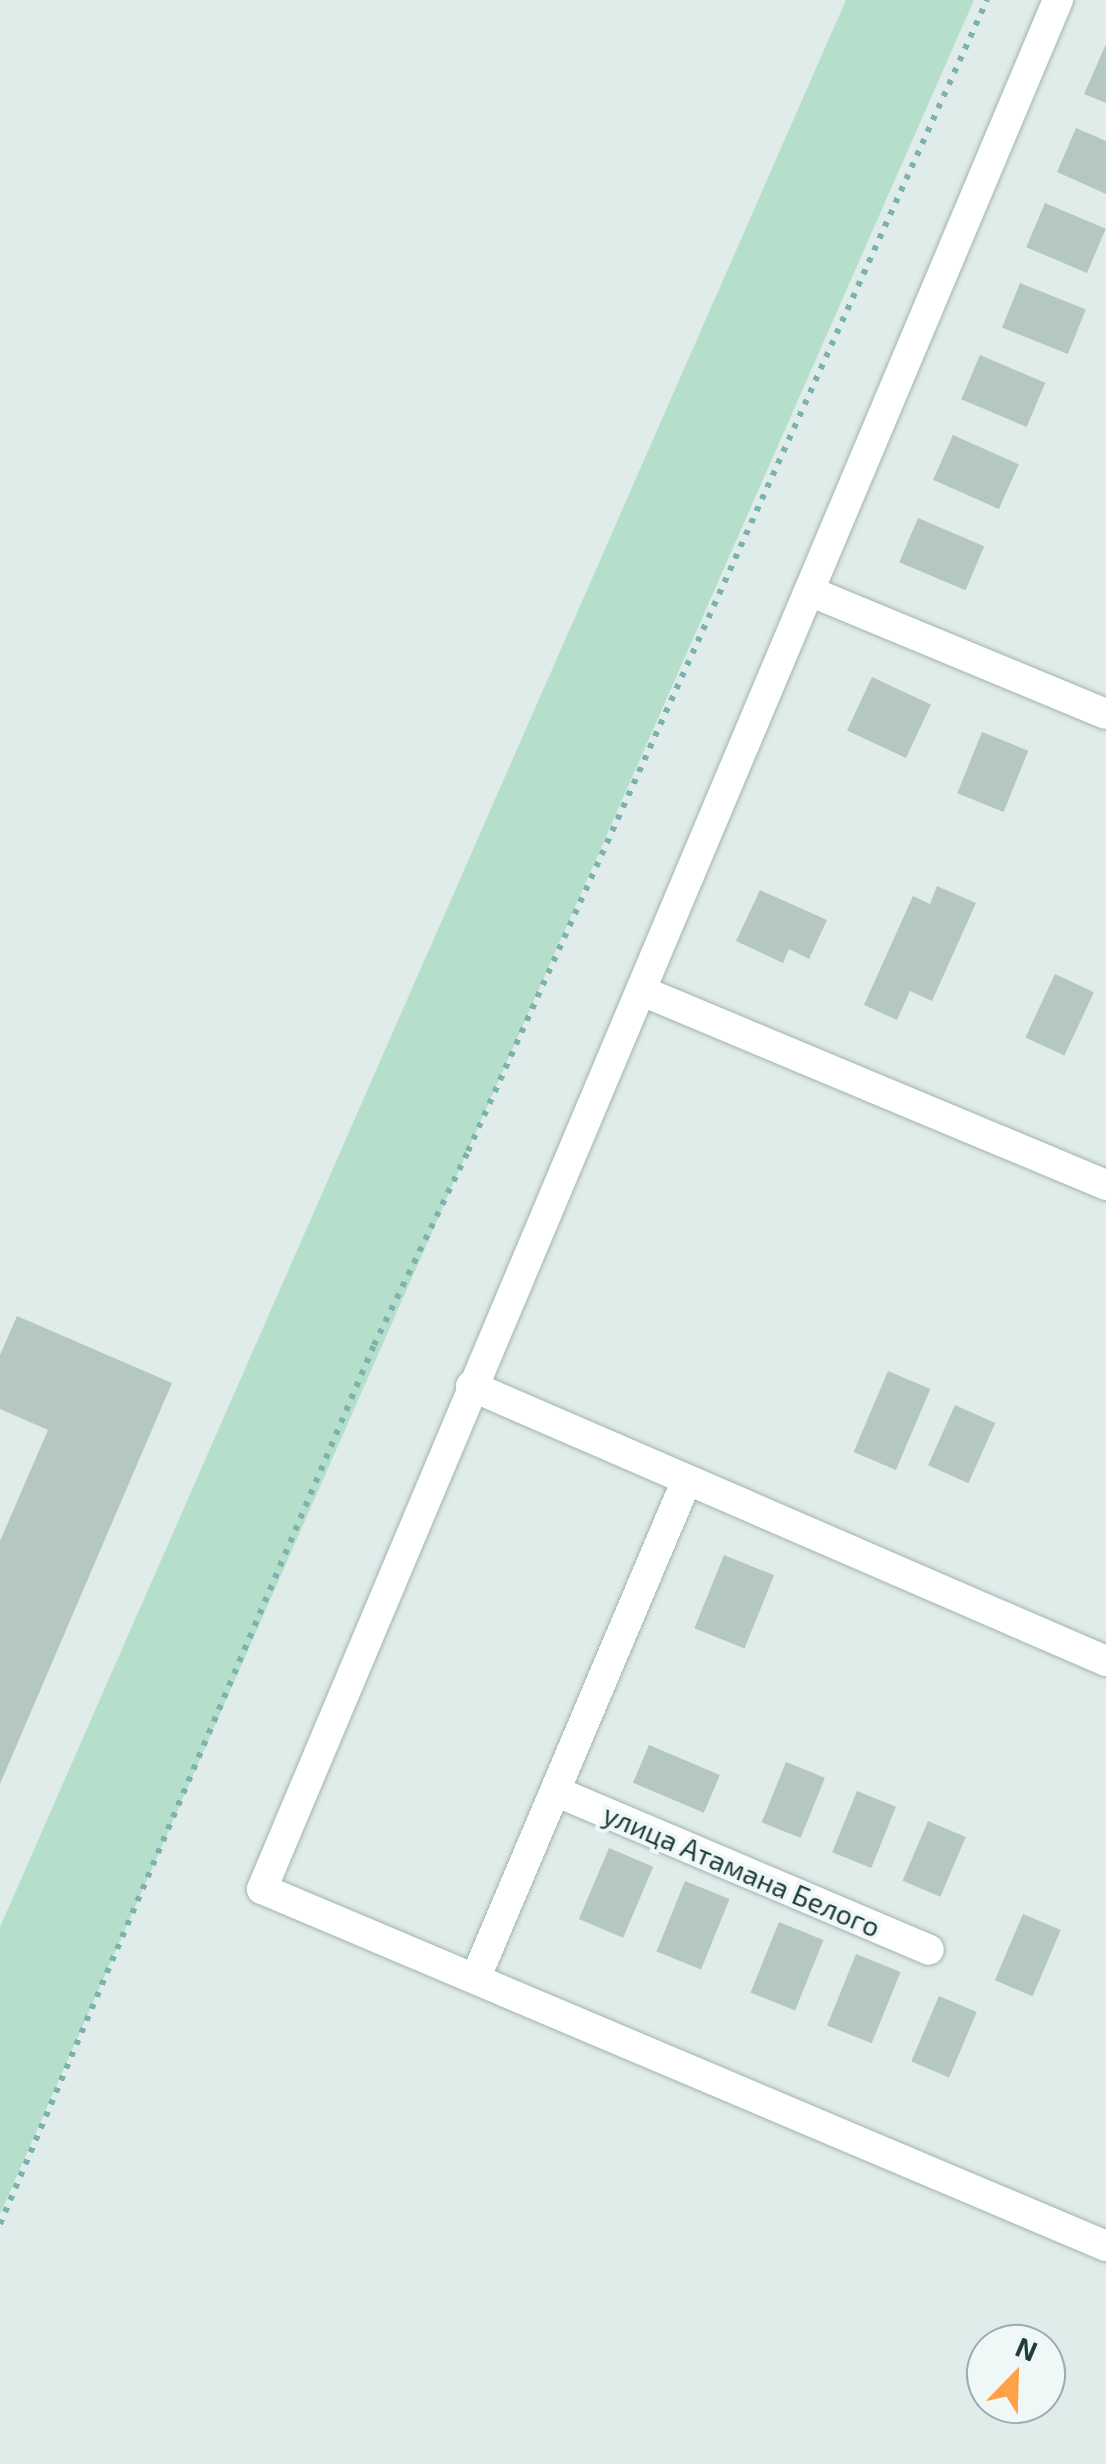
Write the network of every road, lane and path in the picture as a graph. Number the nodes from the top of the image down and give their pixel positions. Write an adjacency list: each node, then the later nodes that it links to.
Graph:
1 (987, 0): 13 (path)
2 (1058, 0): 3 (street)
3 (809, 591): 4 (street); 5 (street)
4 (1106, 714)
5 (642, 991): 6 (street); 7 (street)
6 (1106, 1185)
7 (471, 1386): 8 (street); 12 (street)
8 (686, 1482): 9 (street); 10 (street)
9 (1106, 1661)
10 (555, 1791): 11 (street, улица Атамана Белого); 12 (street)
11 (929, 1950)
12 (476, 1977): 14 (street)
13 (0, 2224)
14 (1106, 2246)

